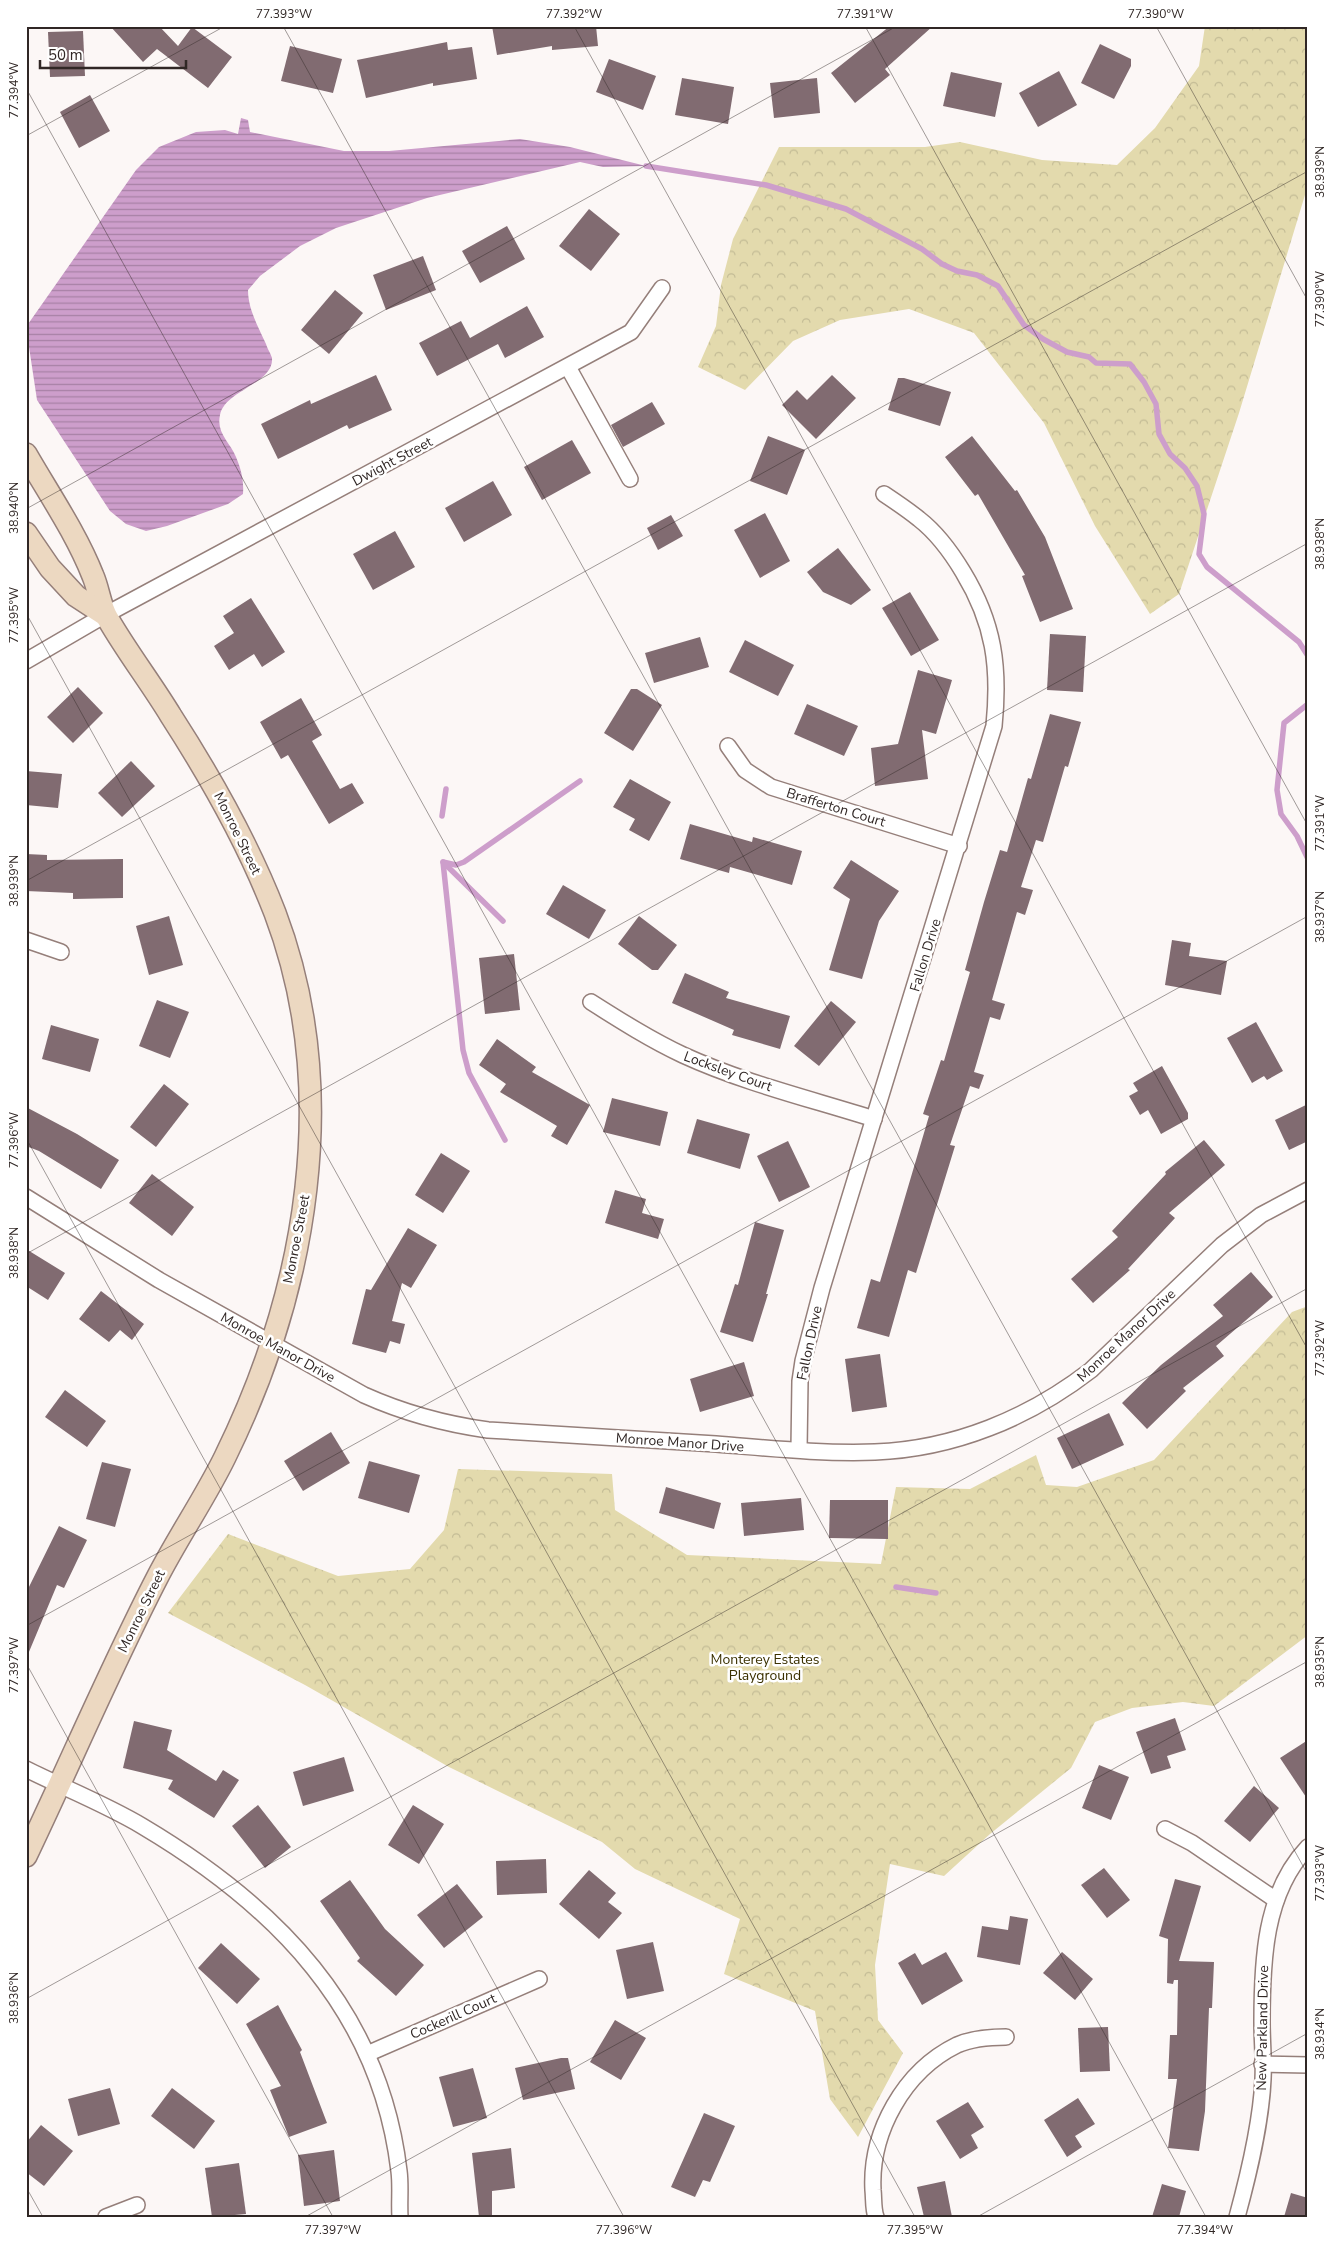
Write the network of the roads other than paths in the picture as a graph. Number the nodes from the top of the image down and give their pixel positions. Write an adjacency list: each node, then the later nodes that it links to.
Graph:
1 (662, 288): 2 (street, Dwight Street)
2 (568, 367): 4 (street); 7 (street, Dwight Street)
3 (26, 454): 7 (main road, Monroe Street)
4 (630, 479)
5 (884, 494): 10 (street, Fallon Drive)
6 (26, 533): 7 (main road, Monroe Street)
7 (105, 615): 8 (street, Dwight Street); 17 (main road, Monroe Street)
8 (26, 661)
9 (728, 746): 10 (street, Brafferton Court)
10 (959, 846): 14 (street, Fallon Drive)
11 (26, 940): 12 (street)
12 (60, 952)
13 (591, 1002): 14 (street, Locksley Court)
14 (874, 1119): 18 (street, Fallon Drive)
15 (1308, 1190): 18 (street, Monroe Manor Drive)
16 (26, 1197): 17 (street, Monroe Manor Drive)
17 (271, 1343): 18 (street, Monroe Manor Drive); 20 (main road, Monroe Street)
18 (799, 1450)
19 (26, 1769): 20 (street)
20 (60, 1785): 23 (main road, Monroe Street); 27 (street)
21 (1164, 1829): 24 (street)
22 (1308, 1847): 24 (street, New Parkland Drive)
23 (26, 1856)
24 (1276, 1900): 28 (street, New Parkland Drive)
25 (539, 1979): 27 (street, Cockerill Court)
26 (1006, 2037): 33 (street)
27 (367, 2054): 32 (street)
28 (1262, 2064): 29 (street); 34 (street, New Parkland Drive)
29 (1308, 2065)
30 (137, 2205): 31 (street)
31 (106, 2217)
32 (400, 2217)
33 (876, 2217)
34 (1237, 2217)

